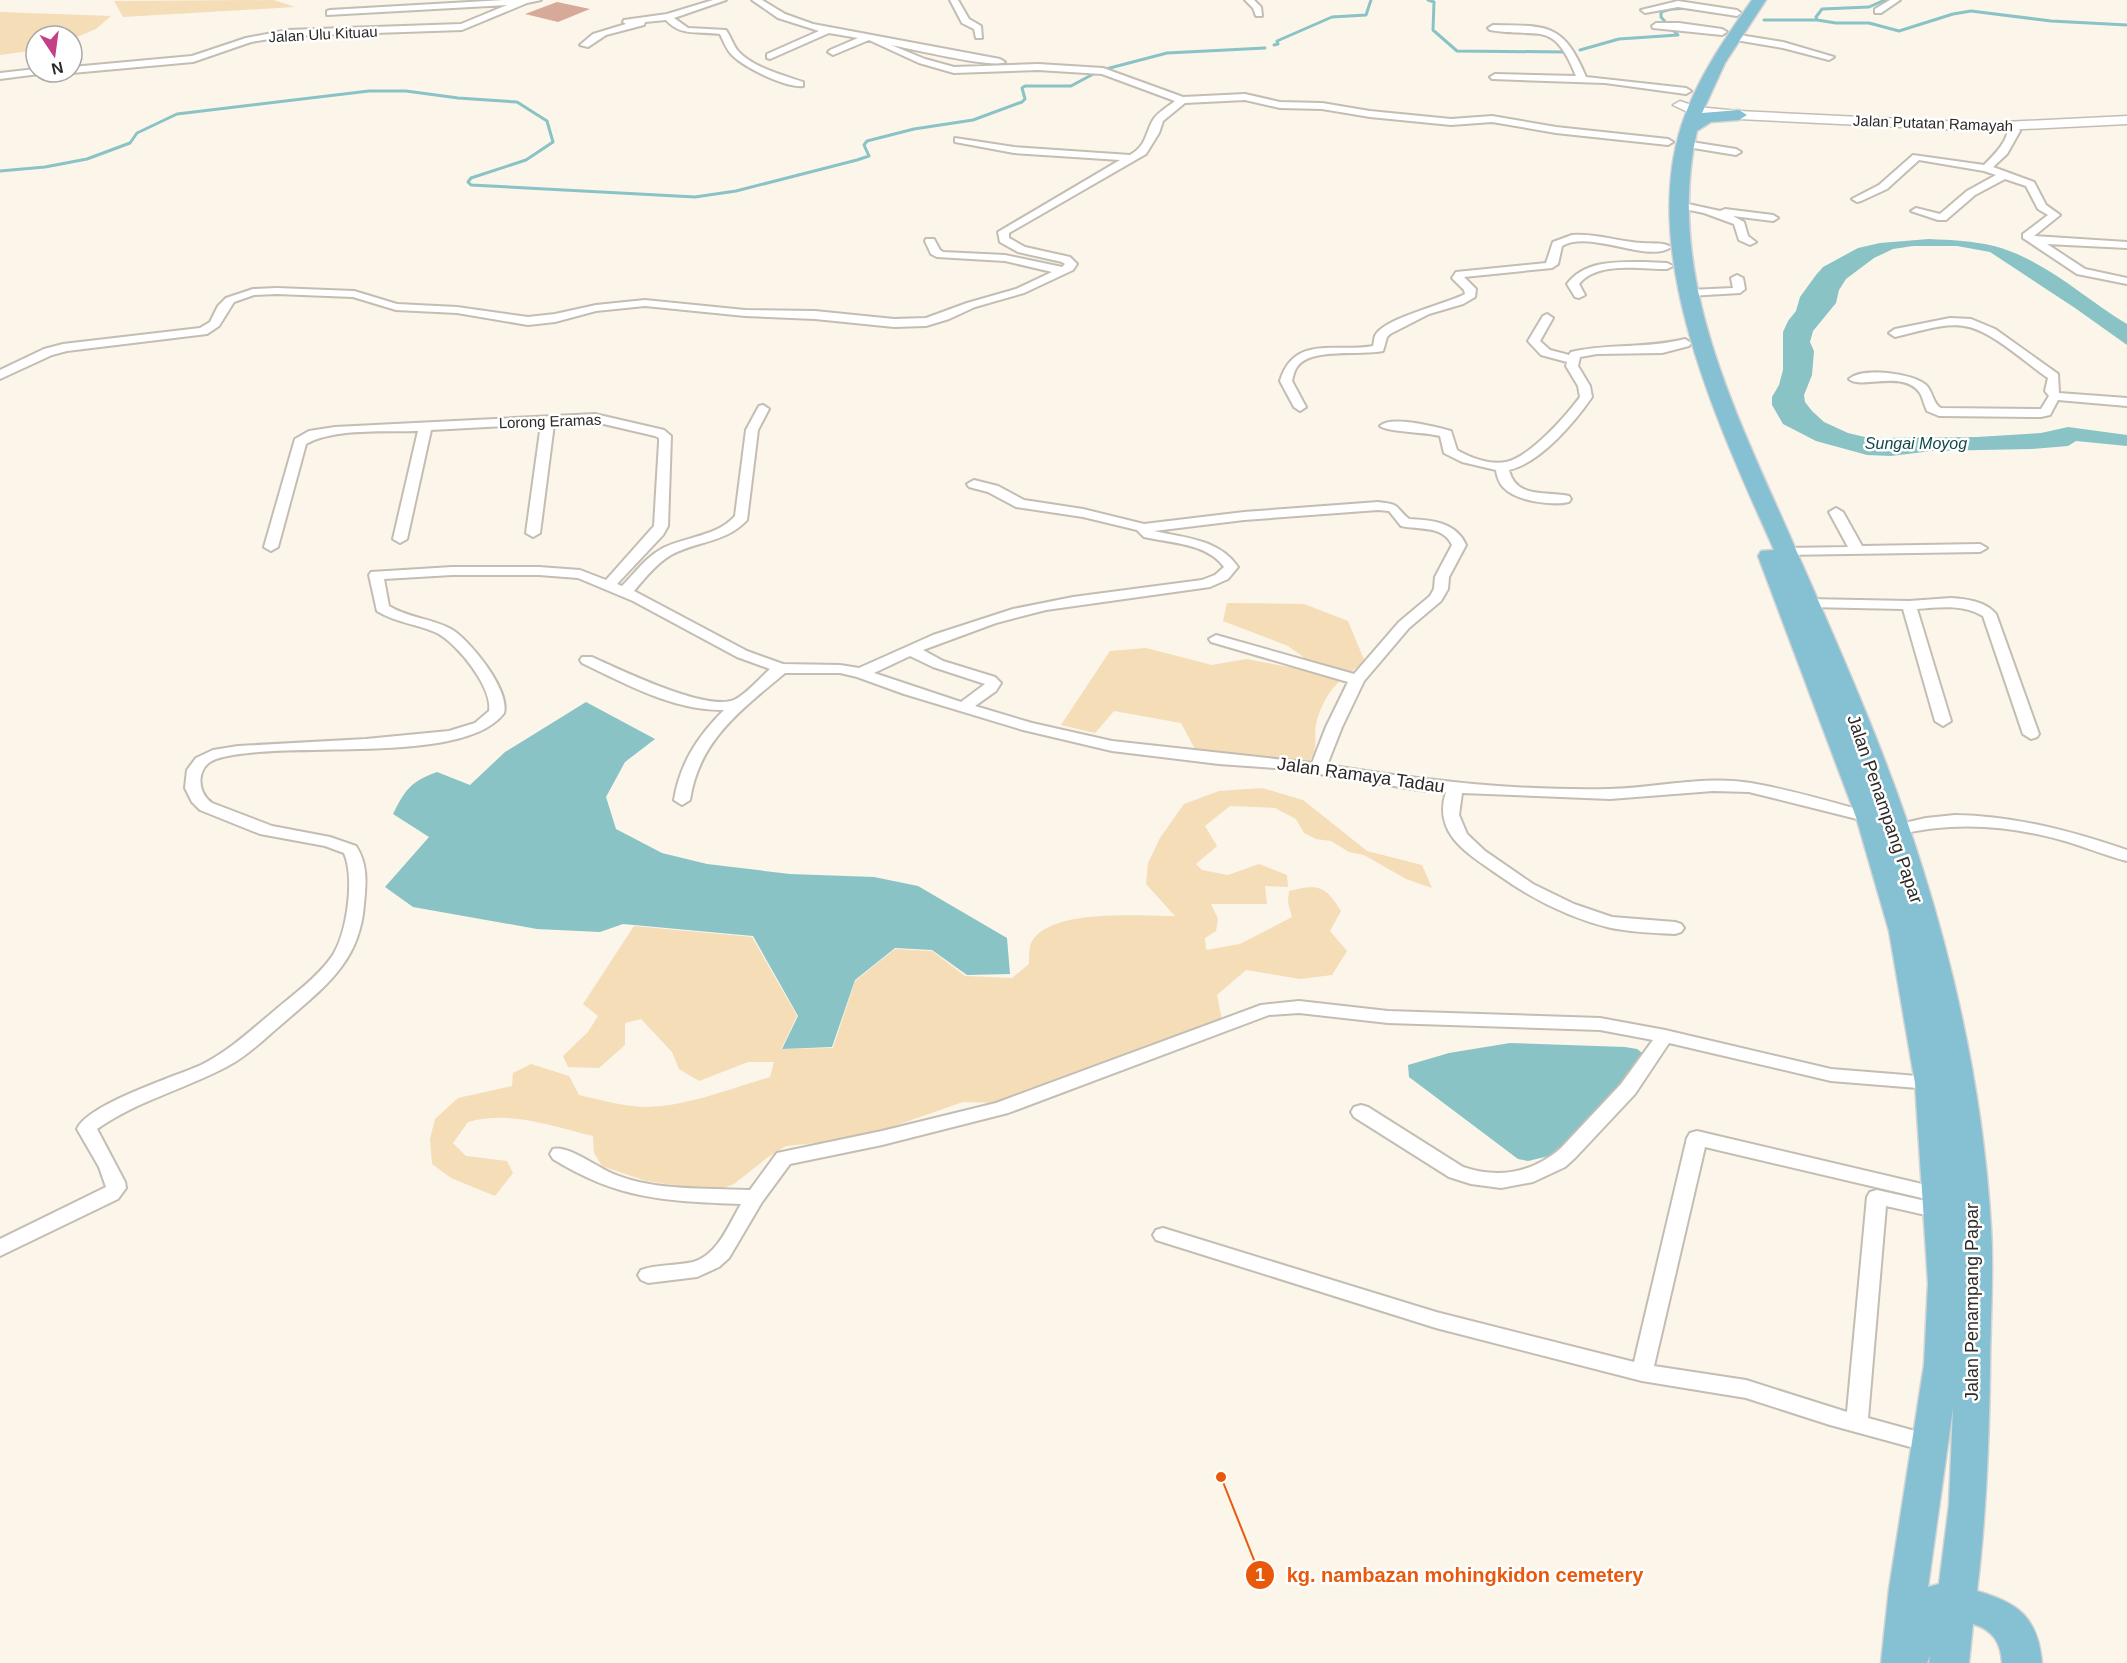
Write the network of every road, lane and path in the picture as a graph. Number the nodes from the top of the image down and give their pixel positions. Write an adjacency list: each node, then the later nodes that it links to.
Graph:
1 (537, 0): 8 (street, Jalan Ulu Kituau)
2 (722, 0): 13 (street)
3 (756, 0): 19 (street)
4 (954, 0): 20 (street)
5 (1249, 0): 12 (street)
6 (1760, 0): 16 (main road, Jalan Penampang Papar)
7 (1896, 0): 10 (street)
8 (525, 1): 11 (street); 29 (street, Jalan Ulu Kituau)
9 (1646, 10): 16 (street)
10 (1878, 11)
11 (330, 13)
12 (1259, 14)
13 (668, 17): 14 (street); 35 (street)
14 (652, 20): 15 (street); 23 (street)
15 (627, 22)
16 (1734, 23): 17 (street); 26 (street); 38 (main road, Jalan Penampang Papar)
17 (1656, 26)
18 (1493, 28): 34 (street)
19 (830, 29): 21 (street); 25 (street)
20 (979, 36)
21 (868, 37): 22 (street); 24 (street)
22 (881, 40): 27 (street); 28 (street)
23 (585, 45)
24 (833, 52)
25 (770, 56)
26 (1829, 57)
27 (1016, 63): 28 (street); 30 (street)
28 (1001, 68): 30 (street)
29 (84, 69)
30 (1090, 69): 36 (street)
31 (24, 73): 32 (street)
32 (0, 76)
33 (1495, 77): 34 (street)
34 (1582, 79): 38 (street)
35 (800, 84)
36 (1182, 100): 38 (street); 43 (street)
37 (1739, 115): 38 (main road); 38 (main road); 40 (main road, Jalan Putatan Ramayah)
38 (1686, 116): 42 (street); 47 (main road, Jalan Penampang Papar); 55 (main road, Jalan Penampang Papar)
39 (2127, 120): 40 (main road, Jalan Putatan Ramayah)
40 (2013, 126): 44 (street)
41 (959, 140): 43 (street)
42 (1736, 152)
43 (1134, 158): 56 (street)
44 (1986, 168): 45 (street); 46 (street)
45 (2006, 174): 49 (street); 51 (street)
46 (1857, 199)
47 (1679, 205): 48 (street); 59 (main road, Jalan Penampang Papar)
48 (1706, 210): 50 (street); 53 (street)
49 (1916, 211)
50 (1773, 218)
51 (2031, 240): 54 (street); 58 (street)
52 (930, 241): 56 (street)
53 (1750, 242)
54 (2127, 245)
55 (1666, 256): 60 (street); 63 (main road, Jalan Penampang Papar); 69 (street)
56 (1065, 271): 65 (street)
57 (1737, 278): 59 (street)
58 (2127, 281)
59 (1689, 292): 84 (main road, Jalan Penampang Papar)
60 (1580, 295)
61 (1547, 318): 64 (street)
62 (1895, 333): 67 (street)
63 (1685, 343): 64 (street); 101 (main road, Jalan Penampang Papar)
64 (1573, 360): 74 (street)
65 (0, 375)
66 (1855, 379): 67 (street)
67 (2055, 396): 68 (street)
68 (2127, 402)
69 (1300, 407)
70 (763, 409): 85 (street)
71 (548, 420): 73 (street, Lorong Eramas); 79 (street); 85 (street, Lorong Eramas)
72 (1386, 426): 74 (street)
73 (425, 427): 80 (street); 81 (street, Lorong Eramas)
74 (1502, 468): 76 (street)
75 (974, 484): 78 (street)
76 (1564, 499)
77 (1836, 512): 83 (street)
78 (1144, 528): 89 (street); 93 (street)
79 (534, 533)
80 (400, 539)
81 (271, 547)
82 (1980, 548): 83 (street)
83 (1857, 550): 84 (street)
84 (1787, 552): 86 (main road, Jalan Penampang Papar)
85 (617, 588): 91 (street); 112 (street)
86 (1808, 603): 87 (street); 102 (main road, Jalan Penampang Papar)
87 (1909, 605): 96 (street); 97 (street)
88 (1216, 639): 93 (street)
89 (911, 650): 92 (street); 95 (street)
90 (587, 660): 94 (street)
91 (781, 668): 92 (street, Jalan Ramaya Tadau); 94 (street)
92 (861, 673): 95 (street, Jalan Ramaya Tadau)
93 (1358, 680): 98 (street)
94 (740, 705): 100 (street)
95 (964, 707): 98 (street, Jalan Ramaya Tadau)
96 (1943, 721)
97 (2031, 734)
98 (1318, 768): 99 (street, Jalan Ramaya Tadau)
99 (1455, 788): 101 (street, Jalan Ramaya Tadau); 104 (street)
100 (682, 800)
101 (1869, 817): 106 (main road, Jalan Penampang Papar)
102 (1897, 830): 103 (street); 117 (main road, Jalan Penampang Papar)
103 (2127, 856)
104 (1675, 928)
105 (1665, 1036): 106 (street); 107 (street); 109 (street)
106 (1930, 1083): 110 (main road, Jalan Penampang Papar)
107 (1361, 1112)
108 (560, 1154): 109 (street)
109 (755, 1197): 113 (street)
110 (1939, 1203): 114 (street); 115 (street); 116 (main road, Jalan Penampang Papar)
111 (1163, 1235): 114 (street)
112 (0, 1248)
113 (648, 1275)
114 (1642, 1373): 115 (street)
115 (1857, 1423): 116 (street)
116 (1929, 1443): 118 (main road, Jalan Penampang Papar)
117 (1955, 1600): 119 (main road); 120 (main road, Jalan Penampang Papar); 121 (main road)
118 (1902, 1663)
119 (1907, 1663)
120 (1949, 1663)
121 (2022, 1663)

